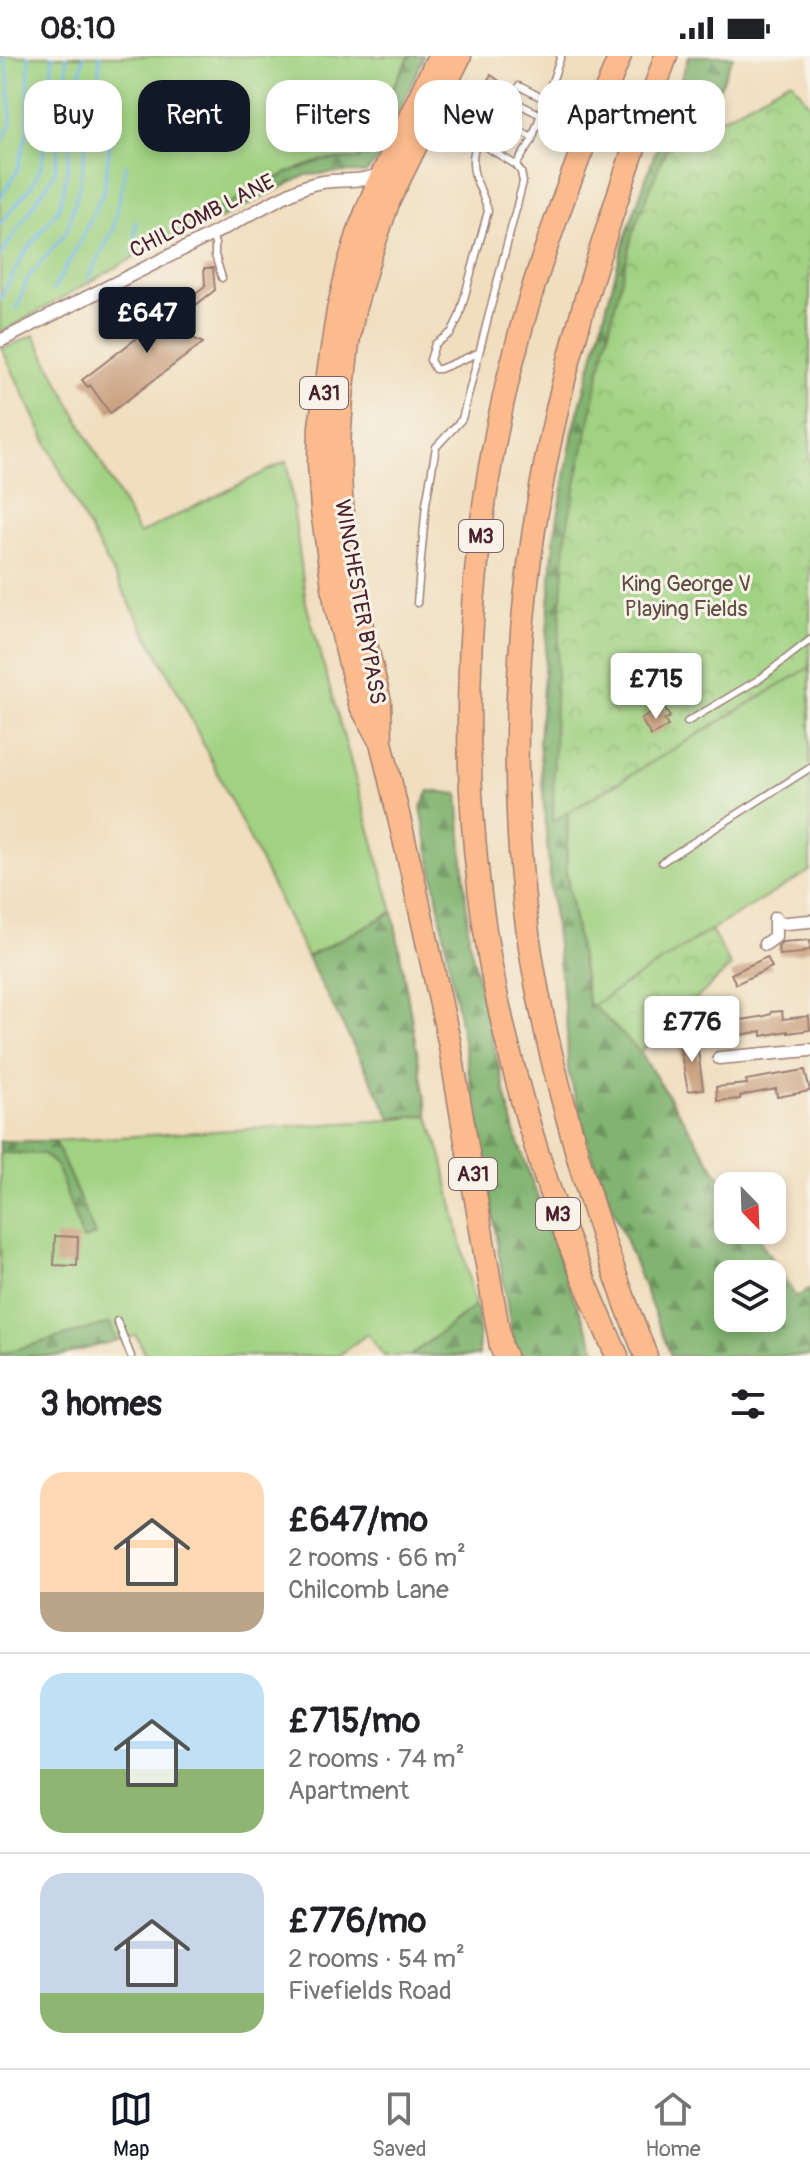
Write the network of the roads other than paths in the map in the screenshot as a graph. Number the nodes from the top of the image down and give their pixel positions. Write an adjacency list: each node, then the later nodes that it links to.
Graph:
1 (561, 56): 6 (lane)
2 (620, 56): 34 (highway, M3)
3 (666, 56): 35 (highway, M3)
4 (452, 58): 5 (lane); 12 (highway, WINCHESTER BYPASS / A31); 14 (highway, WINCHESTER BYPASS / A31)
5 (454, 80)
6 (553, 80)
7 (538, 114): 9 (lane)
8 (538, 123): 9 (lane)
9 (533, 137): 13 (lane)
10 (475, 152): 20 (lane)
11 (495, 152): 13 (lane)
12 (412, 153): 24 (highway, WINCHESTER BYPASS / A31)
13 (516, 165): 20 (lane)
14 (383, 173): 15 (street, CHILCOMB LANE); 16 (highway, WINCHESTER BYPASS / A31)
15 (341, 180): 16 (street); 17 (street, CHILCOMB LANE)
16 (368, 206): 24 (highway, WINCHESTER BYPASS / A31)
17 (212, 235): 18 (lane); 19 (street, CHILCOMB LANE)
18 (222, 278)
19 (0, 341)
20 (478, 353): 21 (lane)
21 (417, 603)
22 (810, 640): 23 (lane)
23 (687, 722)
24 (381, 742): 32 (highway, A31)
25 (810, 768): 26 (lane)
26 (662, 862)
27 (810, 921): 28 (street)
28 (765, 944)
29 (810, 1050): 30 (street)
30 (719, 1058)
31 (117, 1321): 33 (lane)
32 (502, 1353)
33 (131, 1356)
34 (617, 1356)
35 (646, 1356)

